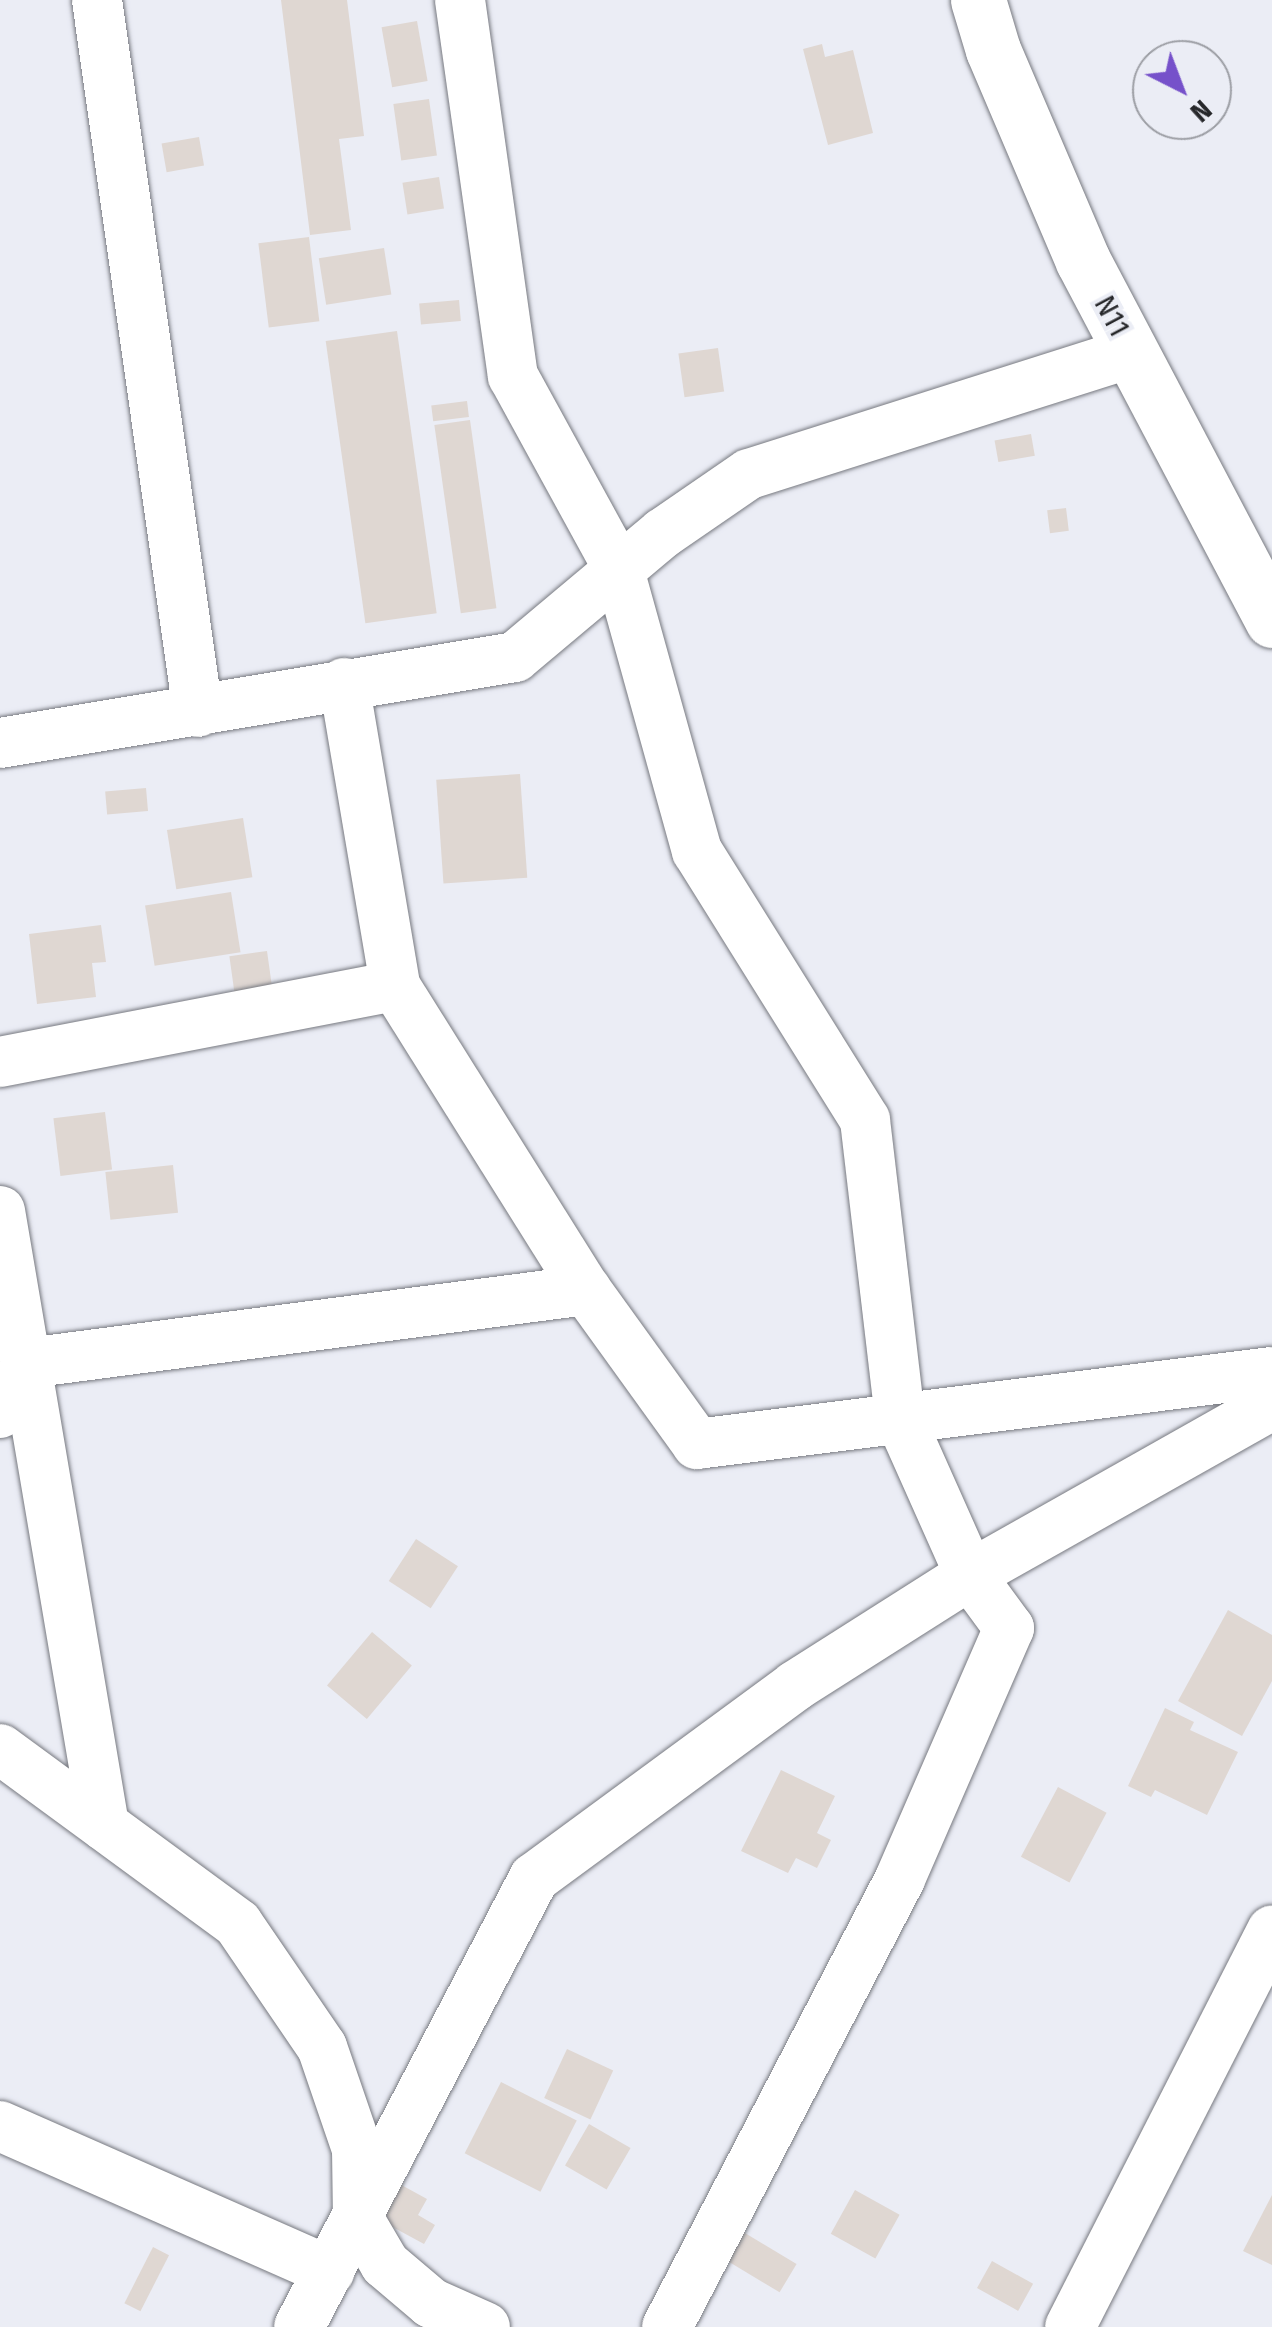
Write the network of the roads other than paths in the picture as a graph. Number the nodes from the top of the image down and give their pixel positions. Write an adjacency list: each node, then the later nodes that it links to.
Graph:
1 (97, 0): 8 (street)
2 (460, 0): 5 (street)
3 (978, 0): 4 (main road, N11)
4 (1132, 353): 5 (street); 6 (main road, N11)
5 (618, 570): 7 (street); 18 (street)
6 (1272, 620)
7 (344, 683): 8 (street); 10 (street)
8 (198, 712): 9 (street)
9 (0, 742)
10 (395, 986): 11 (street); 13 (street)
11 (0, 1062)
12 (0, 1210): 14 (street)
13 (586, 1290): 14 (street); 18 (street)
14 (28, 1363): 17 (street); 21 (street)
15 (1272, 1372): 18 (street)
16 (1272, 1405): 19 (street)
17 (0, 1413)
18 (900, 1418): 19 (street)
19 (970, 1575): 24 (street); 28 (street)
20 (0, 1748): 21 (street)
21 (104, 1826): 24 (street)
22 (1272, 1930): 29 (street)
23 (0, 2126): 25 (street)
24 (358, 2218): 25 (street); 27 (street)
25 (329, 2271): 26 (street)
26 (299, 2327)
27 (485, 2327)
28 (667, 2327)
29 (1070, 2327)

